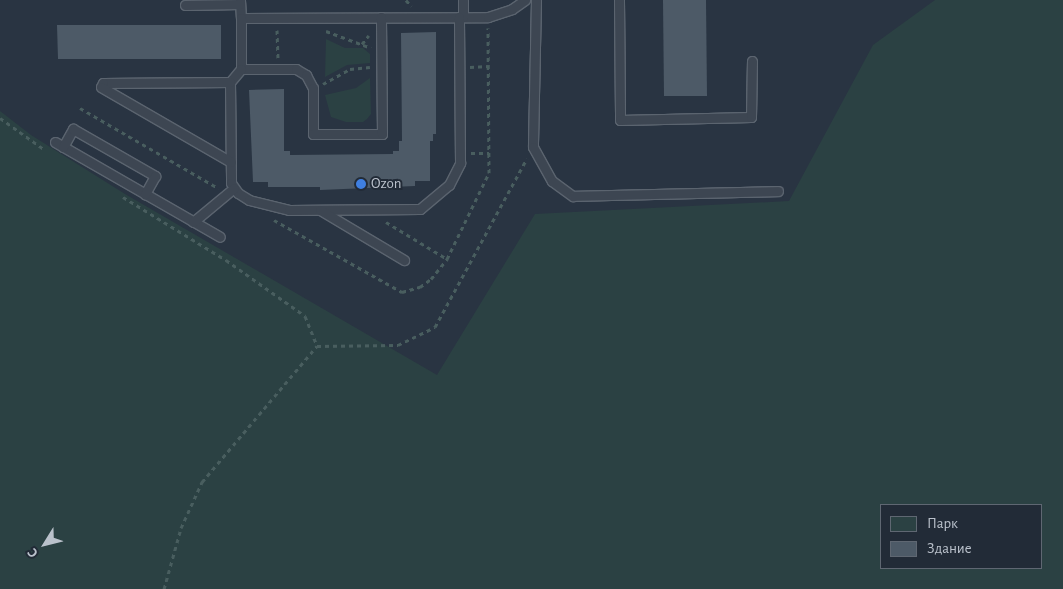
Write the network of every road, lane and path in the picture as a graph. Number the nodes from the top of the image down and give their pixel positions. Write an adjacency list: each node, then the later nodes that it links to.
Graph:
1 (463, 0): 8 (lane)
2 (525, 0): 8 (lane)
3 (536, 0): 20 (lane)
4 (619, 0): 13 (lane)
5 (240, 2): 6 (lane); 9 (lane)
6 (185, 5)
7 (381, 17): 8 (lane); 10 (lane); 12 (lane)
8 (461, 17): 27 (lane)
9 (240, 18): 10 (lane); 14 (lane)
10 (277, 18): 15 (path)
11 (323, 30): 12 (path)
12 (381, 52): 16 (lane)
13 (752, 61)
14 (241, 69): 15 (lane); 17 (lane)
15 (278, 69): 16 (lane)
16 (381, 69): 18 (path)
17 (230, 82): 22 (lane); 22 (lane)
18 (324, 84)
19 (0, 118): 21 (path)
20 (533, 147): 24 (lane); 33 (path)
21 (54, 155)
22 (231, 162): 23 (lane)
23 (234, 188): 28 (lane); 29 (lane)
24 (778, 191)
25 (145, 194): 25 (lane); 29 (lane)
26 (119, 195): 33 (path)
27 (365, 209): 28 (lane); 31 (path)
28 (320, 210): 32 (lane)
29 (193, 222): 30 (lane)
30 (220, 237)
31 (447, 259)
32 (404, 260)
33 (317, 346): 34 (path)
34 (164, 589)

